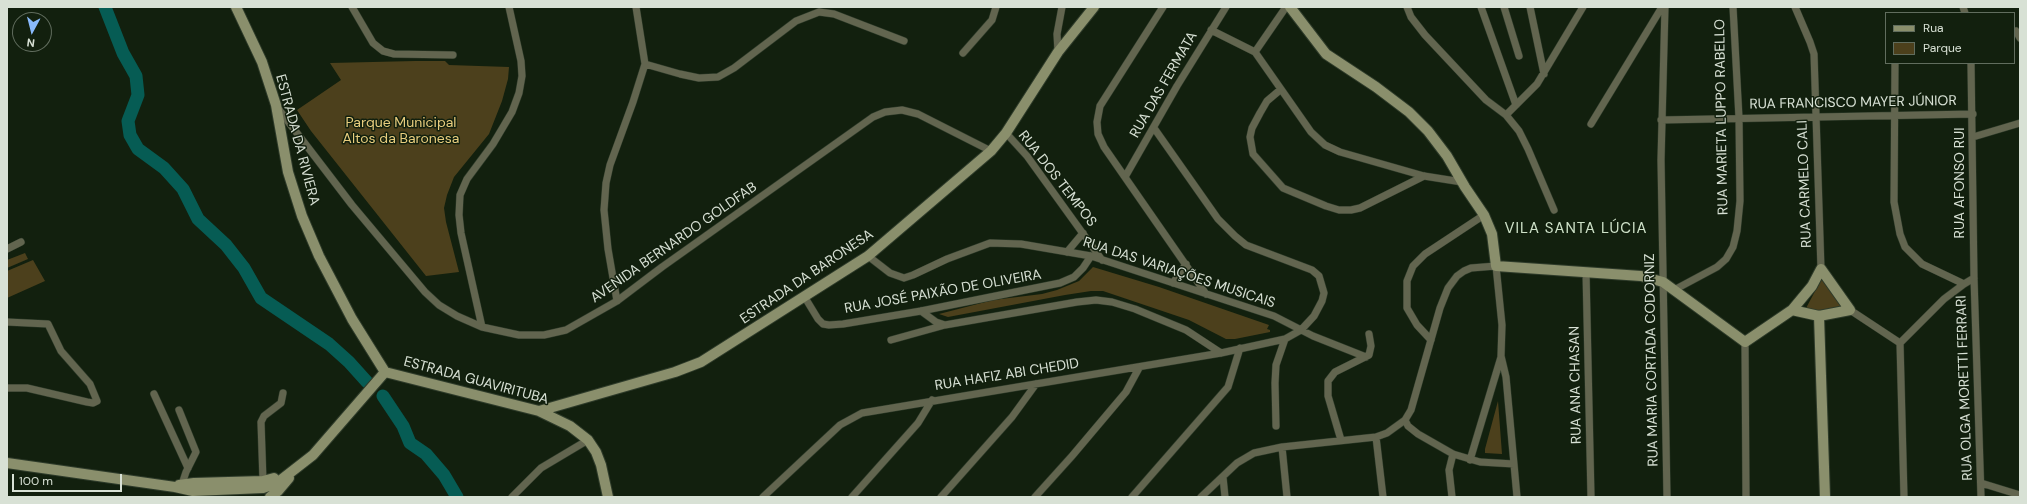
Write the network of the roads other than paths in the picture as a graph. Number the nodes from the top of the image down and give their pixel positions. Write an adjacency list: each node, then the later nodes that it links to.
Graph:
1 (236, 7): 34 (street, ESTRADA DA RIVIERA)
2 (352, 7): 27 (street)
3 (509, 7): 78 (street)
4 (636, 7): 29 (street)
5 (996, 7): 26 (street)
6 (1062, 7): 24 (street)
7 (1094, 7): 24 (street, ESTRADA DA BARONESA)
8 (1163, 7): 49 (street)
9 (1226, 7): 20 (street, RUA DAS FERMATA)
10 (1286, 7): 25 (street)
11 (1290, 7): 50 (street)
12 (1407, 7): 38 (street)
13 (1481, 7): 35 (street)
14 (1504, 7): 28 (street)
15 (1530, 7): 32 (street)
16 (1583, 7): 32 (street)
17 (1733, 7): 39 (street, RUA MARIETA LUPPO RABELLO)
18 (1795, 7): 40 (street, RUA CARMELO CALI)
19 (1661, 8): 41 (street, RUA MARIA CORTADA CODORNIZ); 42 (street)
20 (1211, 30): 25 (street); 44 (street, RUA DAS FERMATA)
21 (2016, 31): 22 (street)
22 (2020, 38)
23 (904, 41): 29 (street)
24 (1058, 52): 45 (street, ESTRADA DA BARONESA)
25 (1255, 52): 33 (street)
26 (963, 54)
27 (453, 55)
28 (1519, 56)
29 (645, 64): 71 (street)
30 (1895, 64): 36 (street)
31 (1971, 64): 37 (street, RUA AFONSO RUI)
32 (1544, 74): 35 (street)
33 (1280, 90): 48 (street); 48 (street)
34 (276, 105): 78 (street, AVENIDA BERNARDO GOLDFAB); 91 (street, ESTRADA DA RIVIERA)
35 (1516, 105): 38 (street)
36 (1895, 114): 37 (street, RUA FRANCISCO MAYER JÚNIOR); 40 (street, RUA FRANCISCO MAYER JÚNIOR); 67 (street)
37 (1973, 114): 46 (street, RUA AFONSO RUI)
38 (1506, 115): 51 (street)
39 (1739, 118): 40 (street, RUA FRANCISCO MAYER JÚNIOR); 41 (street, RUA FRANCISCO MAYER JÚNIOR); 68 (street, RUA MARIETA LUPPO RABELLO)
40 (1816, 118): 62 (street, RUA CARMELO CALI)
41 (1661, 120): 65 (street, RUA MARIA CORTADA CODORNIZ)
42 (1591, 124)
43 (2019, 125): 46 (street)
44 (1154, 128): 49 (street, RUA DAS FERMATA); 79 (street, RUA HAFIZ ABI CHEDID)
45 (1006, 133): 47 (street, ESTRADA DA BARONESA); 53 (street, RUA DOS TEMPOS)
46 (1973, 137): 64 (street, RUA AFONSO RUI)
47 (991, 151): 57 (street, ESTRADA DA BARONESA); 71 (street, AVENIDA BERNARDO GOLDFAB)
48 (1424, 176): 50 (street)
49 (1125, 177): 60 (street)
50 (1462, 182): 52 (street)
51 (1554, 210)
52 (1484, 215): 61 (street); 83 (street)
53 (1084, 233): 56 (street); 59 (street, RUA DOS TEMPOS)
54 (21, 242): 55 (street)
55 (7, 249)
56 (1067, 252): 57 (street, RUA DAS VARIAÇÕES MUSICAIS); 58 (street, RUA DAS VARIAÇÕES MUSICAIS)
57 (868, 256): 70 (street, ESTRADA DA BARONESA)
58 (1090, 256): 59 (street, RUA DAS VARIAÇÕES MUSICAIS); 74 (street, RUA JOSÉ PAIXÃO DE OLIVEIRA)
59 (1102, 260): 66 (street, RUA DAS VARIAÇÕES MUSICAIS)
60 (1186, 264): 66 (street); 69 (street)
61 (1496, 266): 63 (street); 83 (street); 88 (street)
62 (1821, 269): 72 (street); 73 (street)
63 (1586, 272): 65 (street); 130 (street, RUA ANA CHASAN)
64 (1974, 278): 67 (street); 112 (street, RUA OLGA MORETTI FERRARI)
65 (1663, 282): 68 (street); 131 (street, RUA MARIA CORTADA CODORNIZ)
66 (1174, 283): 69 (street, RUA DAS VARIAÇÕES MUSICAIS)
67 (1964, 284): 85 (street)
68 (1674, 290): 84 (street)
69 (1206, 294): 79 (street, RUA DAS VARIAÇÕES MUSICAIS)
70 (804, 296): 74 (street, RUA JOSÉ PAIXÃO DE OLIVEIRA); 98 (street, ESTRADA DA BARONESA)
71 (617, 301): 78 (street, AVENIDA BERNARDO GOLDFAB)
72 (1792, 310): 75 (street); 84 (street)
73 (1850, 310): 75 (street); 85 (street)
74 (921, 311): 77 (street)
75 (1819, 316): 133 (street)
76 (7, 322): 93 (street)
77 (945, 325): 82 (street); 87 (street)
78 (482, 327)
79 (1301, 330): 81 (street, RUA HAFIZ ABI CHEDID); 89 (street, RUA DAS VARIAÇÕES MUSICAIS)
80 (1369, 334): 89 (street)
81 (1284, 339): 86 (street, RUA HAFIZ ABI CHEDID); 100 (street)
82 (891, 340)
83 (1431, 340): 99 (street)
84 (1745, 342): 132 (street)
85 (1900, 343): 134 (street)
86 (1240, 348): 87 (street, RUA HAFIZ ABI CHEDID); 123 (street)
87 (1221, 352): 90 (street, RUA HAFIZ ABI CHEDID)
88 (1501, 356): 106 (street); 108 (street)
89 (1366, 357): 103 (street)
90 (1139, 368): 92 (street, RUA HAFIZ ABI CHEDID); 122 (street)
91 (385, 372): 98 (street, ESTRADA GUAVIRITUBA); 110 (street)
92 (1036, 384): 96 (street, RUA HAFIZ ABI CHEDID); 121 (street)
93 (7, 388)
94 (283, 393): 114 (street)
95 (154, 394): 109 (street)
96 (932, 400): 119 (street, RUA HAFIZ ABI CHEDID); 120 (street)
97 (179, 410): 109 (street)
98 (539, 411): 102 (street, ESTRADA GUAVIRITUBA)
99 (1405, 420): 101 (street); 105 (street)
100 (1276, 426)
101 (1376, 436): 103 (street); 127 (street)
102 (588, 440): 117 (street); 118 (street, ESTRADA GUAVIRITUBA)
103 (1341, 440): 104 (street)
104 (1282, 447): 111 (street); 126 (street)
105 (1453, 454): 106 (street); 128 (street)
106 (1470, 460): 108 (street)
107 (7, 463): 113 (street)
108 (1514, 464): 129 (street)
109 (188, 468): 113 (street)
110 (294, 470): 114 (street); 116 (street)
111 (1223, 476): 124 (street); 125 (street)
112 (1981, 483): 115 (street); 135 (street, RUA OLGA MORETTI FERRARI)
113 (179, 485): 114 (street)
114 (260, 486)
115 (2020, 495)
116 (270, 497)
117 (512, 497)
118 (608, 497)
119 (763, 497)
120 (852, 497)
121 (941, 497)
122 (1036, 497)
123 (1132, 497)
124 (1201, 497)
125 (1225, 497)
126 (1286, 497)
127 (1383, 497)
128 (1452, 497)
129 (1517, 497)
130 (1591, 497)
131 (1667, 497)
132 (1746, 497)
133 (1825, 497)
134 (1904, 497)
135 (1981, 497)

